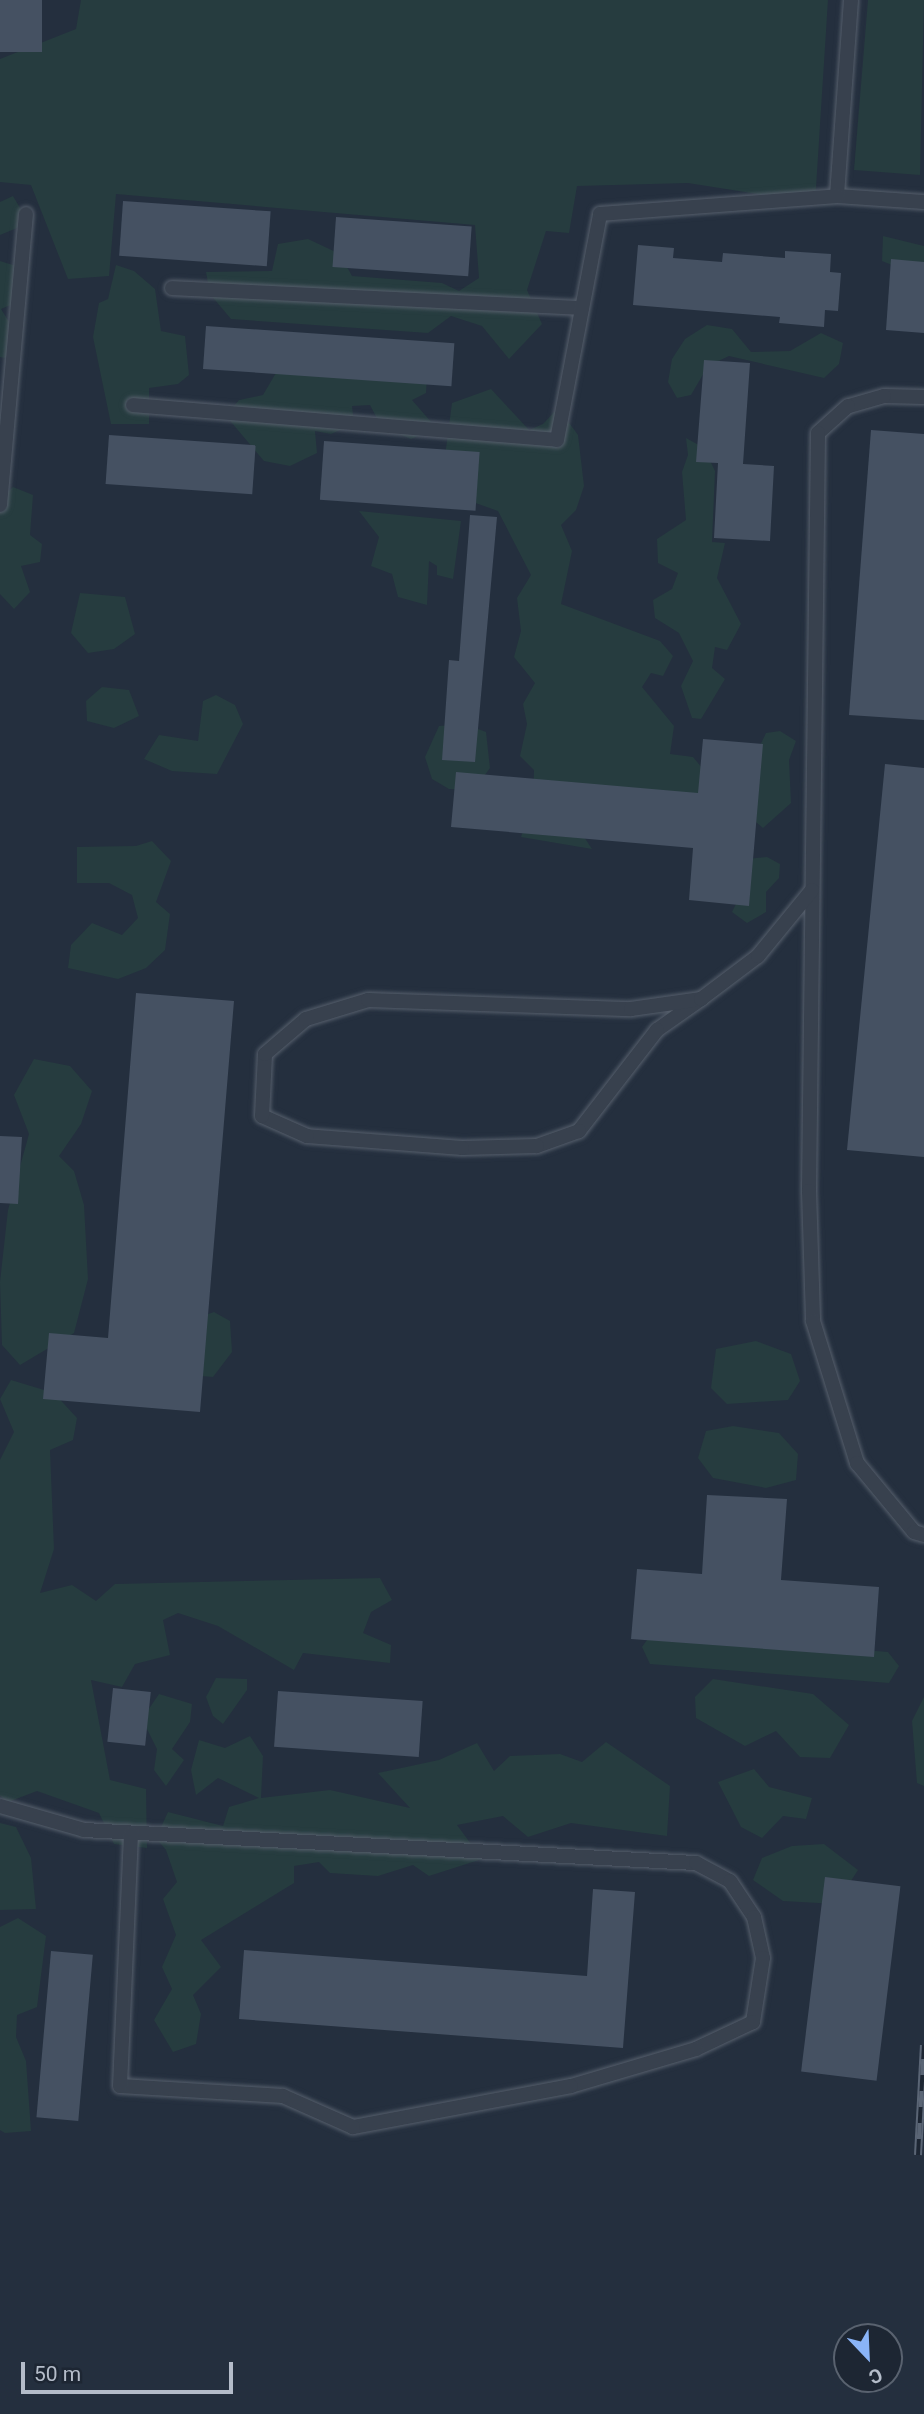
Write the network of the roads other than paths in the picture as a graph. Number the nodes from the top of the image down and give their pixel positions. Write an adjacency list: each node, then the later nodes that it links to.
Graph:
1 (851, 0): 2 (lane)
2 (837, 196): 3 (lane); 6 (lane)
3 (924, 202)
4 (26, 214): 7 (lane)
5 (172, 288): 6 (lane)
6 (582, 308): 9 (lane)
7 (6, 376): 10 (lane)
8 (924, 397): 11 (lane)
9 (133, 405)
10 (0, 505)
11 (811, 890): 12 (lane); 13 (lane)
12 (701, 999): 12 (lane)
13 (924, 1535)
14 (0, 1805): 15 (lane)
15 (131, 1833): 15 (lane)

